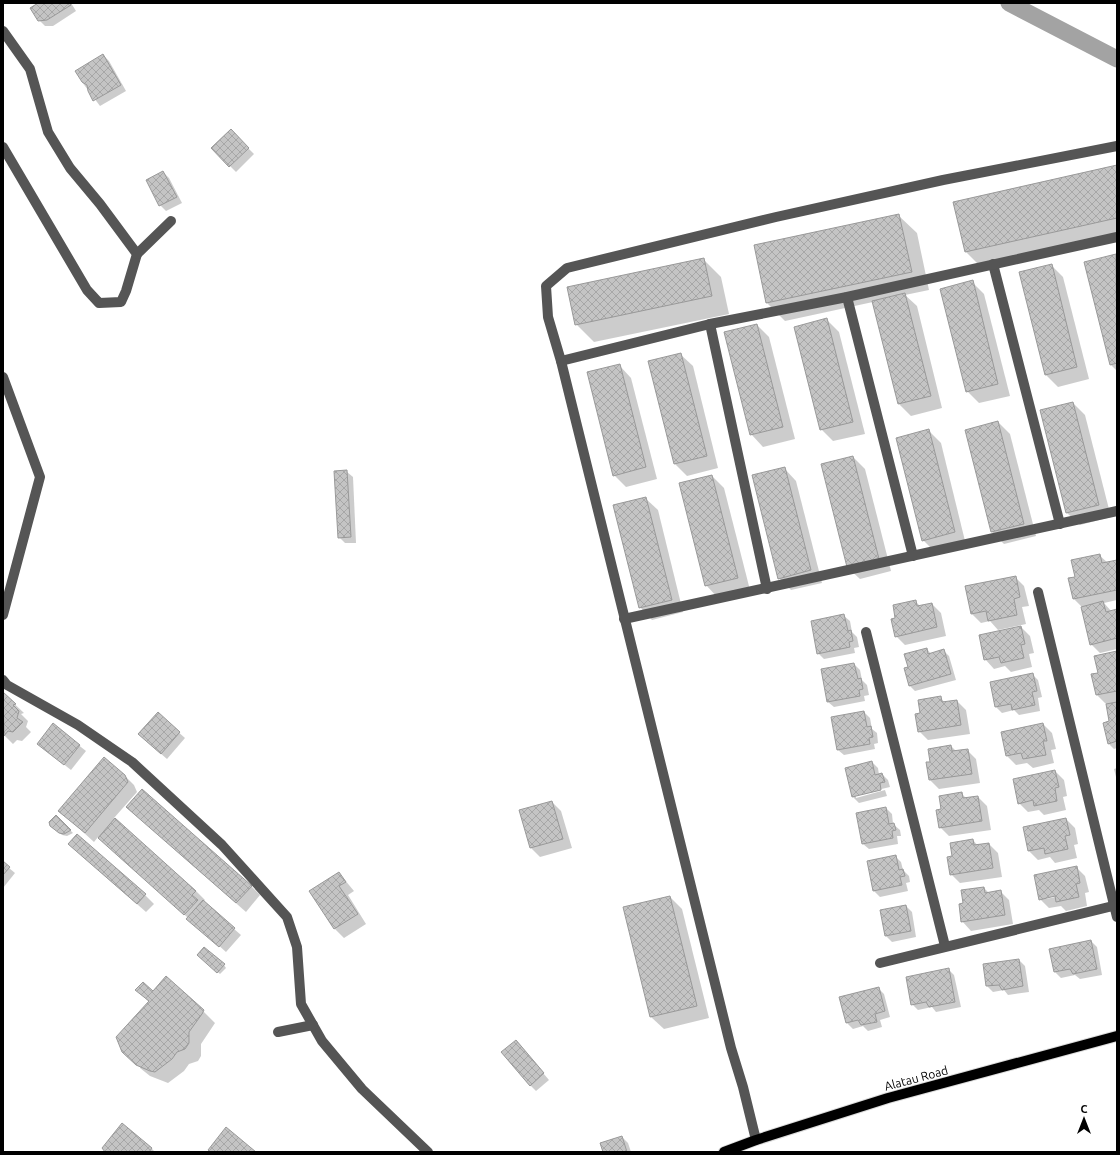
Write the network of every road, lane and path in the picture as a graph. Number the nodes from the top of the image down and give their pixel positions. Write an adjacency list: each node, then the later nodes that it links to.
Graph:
1 (3, 31): 6 (street)
2 (1117, 146): 10 (street)
3 (3, 147): 6 (street)
4 (171, 221): 6 (street)
5 (1117, 237): 7 (street)
6 (137, 254)
7 (993, 264): 8 (street); 13 (street)
8 (847, 297): 9 (street); 14 (street)
9 (710, 324): 10 (street); 15 (street)
10 (561, 360): 18 (street)
11 (3, 377): 17 (street)
12 (1117, 511): 13 (street)
13 (1060, 524): 14 (street)
14 (913, 556): 15 (street)
15 (767, 589): 18 (street)
16 (1038, 592): 21 (street)
17 (3, 615)
18 (624, 619): 28 (street)
19 (866, 632): 23 (street)
20 (3, 680): 25 (street)
21 (1116, 906): 22 (street); 23 (street)
22 (1117, 917)
23 (946, 946): 24 (street)
24 (880, 963)
25 (313, 1025): 26 (street); 29 (street)
26 (278, 1032)
27 (1117, 1036): 28 (main road, Alatau Road)
28 (756, 1140): 30 (main road, Alatau Road)
29 (428, 1152)
30 (724, 1152)

